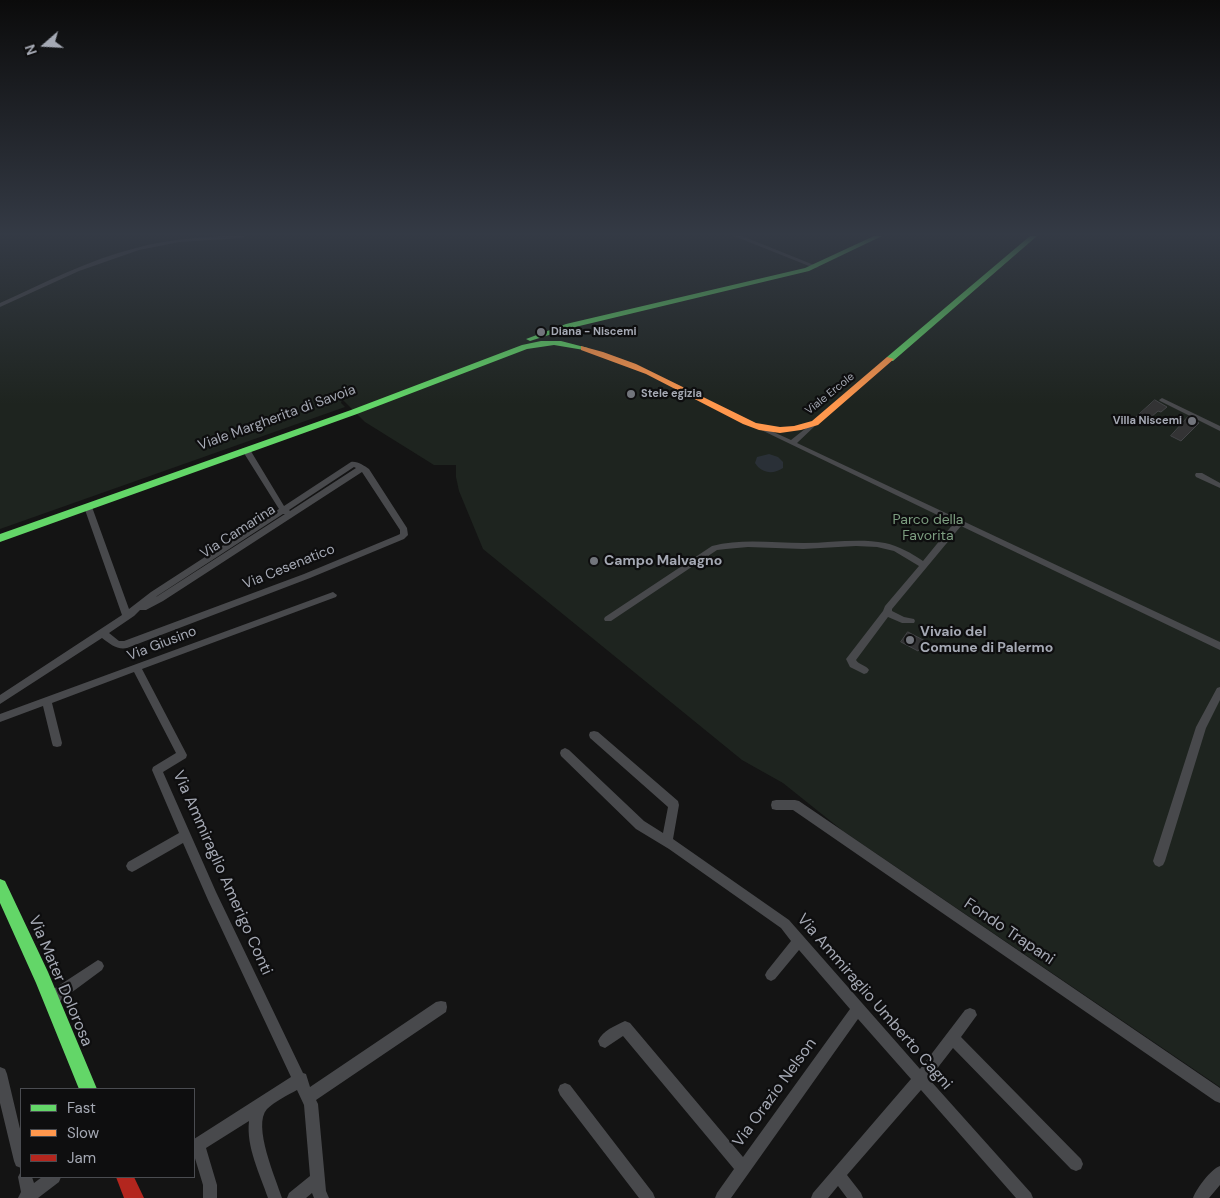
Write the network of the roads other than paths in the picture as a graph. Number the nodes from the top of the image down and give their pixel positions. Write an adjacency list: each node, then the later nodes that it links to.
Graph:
1 (29, 292): 4 (street)
2 (712, 292): 5 (street, Viale Margherita di Savoia)
3 (969, 292): 9 (street, Viale Ercole)
4 (0, 305)
5 (562, 328): 7 (street); 20 (street, Viale Margherita di Savoia)
6 (547, 342): 7 (street, Viale Ercole); 13 (street, Viale Margherita di Savoia)
7 (568, 343): 10 (street, Viale Ercole)
8 (1162, 400): 11 (street)
9 (815, 423): 10 (street, Viale Ercole); 12 (street)
10 (756, 426): 12 (street)
11 (1220, 428)
12 (792, 444): 19 (street)
13 (246, 450): 17 (street, Viale Margherita di Savoia); 18 (street)
14 (358, 466): 18 (street, Via Camarina); 28 (street, Via Cesenatico)
15 (1199, 475): 16 (street)
16 (1220, 486)
17 (88, 507): 21 (street, Viale Margherita di Savoia); 25 (street)
18 (286, 513): 25 (street, Via Camarina)
19 (959, 523): 22 (street); 29 (street)
20 (0, 532)
21 (0, 538)
22 (924, 565): 24 (street); 26 (street)
23 (333, 595): 30 (street, Via Giusino)
24 (887, 612): 27 (street); 31 (street)
25 (127, 616): 28 (street, Via Camarina)
26 (608, 618)
27 (911, 621)
28 (102, 633): 33 (street, Via Camarina)
29 (1220, 646)
30 (137, 668): 34 (street, Via Giusino); 40 (street, Via Ammiraglio Amerigo Conti)
31 (864, 670)
32 (1220, 691): 42 (street)
33 (0, 700)
34 (47, 702): 35 (street, Via Giusino); 37 (street)
35 (0, 718)
36 (594, 734): 41 (street)
37 (57, 743)
38 (564, 753): 41 (street, Via Ammiraglio Umberto Cagni)
39 (776, 805): 59 (street, Fondo Trapani)
40 (186, 835): 43 (street); 55 (street, Via Ammiraglio Amerigo Conti)
41 (667, 841): 45 (street, Via Ammiraglio Umberto Cagni)
42 (1159, 861)
43 (132, 866)
44 (0, 886): 48 (street, Via Mater Dolorosa)
45 (799, 941): 47 (street); 50 (street, Via Ammiraglio Umberto Cagni)
46 (98, 966): 48 (street)
47 (771, 976)
48 (51, 999): 57 (street, Via Mater Dolorosa)
49 (441, 1007): 60 (street)
50 (858, 1010): 56 (street, Via Ammiraglio Umberto Cagni); 65 (street, Via Orazio Nelson)
51 (970, 1015): 52 (street)
52 (952, 1037): 56 (street); 64 (street)
53 (606, 1041): 65 (street)
54 (0, 1074): 61 (street)
55 (301, 1079): 60 (street, Via Ammiraglio Amerigo Conti); 62 (street)
56 (920, 1080): 67 (street); 83 (street, Via Ammiraglio Umberto Cagni)
57 (88, 1088)
58 (565, 1090): 79 (street)
59 (1220, 1096)
60 (310, 1100): 71 (street, Via Ammiraglio Amerigo Conti)
61 (4, 1102): 63 (street)
62 (262, 1103): 75 (street); 76 (street)
63 (20, 1158)
64 (1076, 1164)
65 (743, 1168): 80 (street, Via Orazio Nelson)
66 (1220, 1172): 73 (street)
67 (838, 1175): 81 (street); 82 (street)
68 (25, 1178): 72 (street)
69 (53, 1178): 72 (street)
70 (125, 1178): 74 (street)
71 (318, 1179): 77 (street); 78 (street, Via Ammiraglio Amerigo Conti)
72 (28, 1197)
73 (1201, 1197)
74 (134, 1198)
75 (210, 1198)
76 (275, 1198)
77 (294, 1198)
78 (322, 1198)
79 (648, 1198)
80 (722, 1198)
81 (818, 1198)
82 (856, 1198)
83 (1026, 1198)

